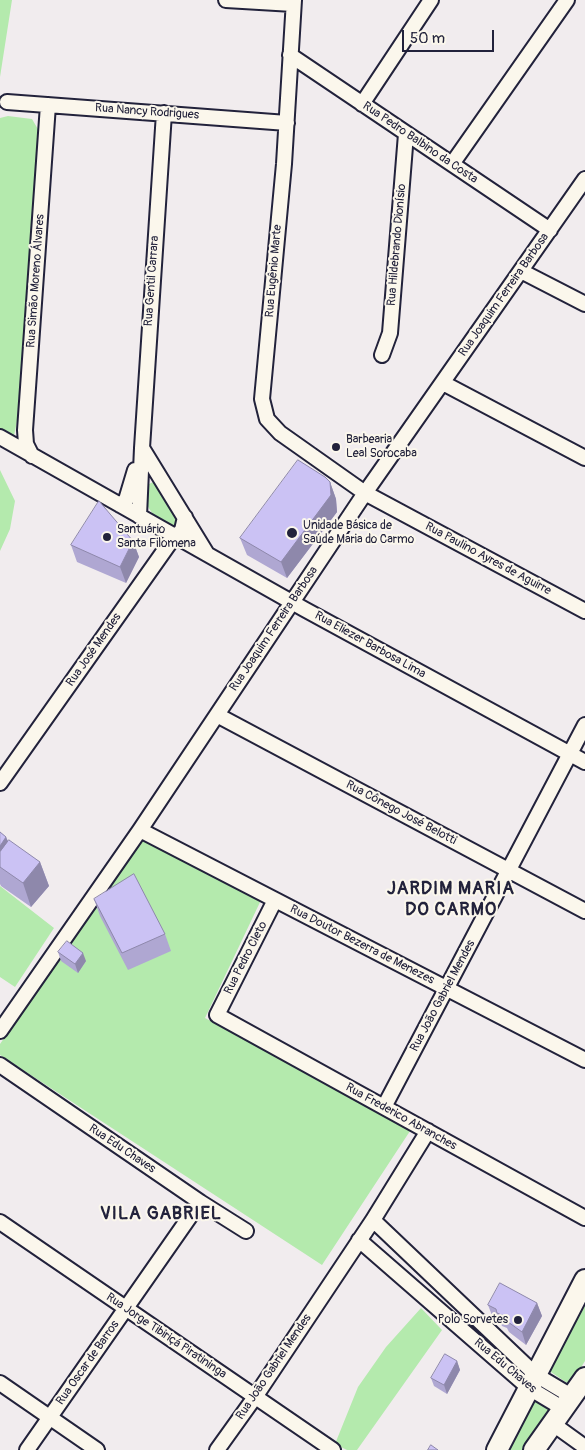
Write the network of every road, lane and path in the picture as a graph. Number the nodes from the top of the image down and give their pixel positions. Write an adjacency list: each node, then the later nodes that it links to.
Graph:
1 (226, 0): 4 (street)
2 (431, 0): 7 (street)
3 (566, 0): 12 (street)
4 (293, 2): 5 (street, Rua Eugênio Marte)
5 (290, 55): 7 (street, Rua Pedro Balbino da Costa); 10 (street, Rua Eugênio Marte)
6 (7, 102): 8 (street, Rua Nancy Rodrigues)
7 (362, 104): 11 (street, Rua Pedro Balbino da Costa)
8 (48, 105): 9 (street, Rua Nancy Rodrigues); 21 (street, Rua Simão Moreno Álvares)
9 (164, 114): 10 (street, Rua Nancy Rodrigues); 20 (street, Rua Gentil Carrara)
10 (287, 123): 23 (street, Rua Eugênio Marte)
11 (406, 134): 12 (street, Rua Pedro Balbino da Costa); 17 (street, Rua Hildebrando Dionísio)
12 (452, 164): 14 (street, Rua Pedro Balbino da Costa)
13 (585, 179): 14 (street, Rua Joaquim Ferreira Barbosa)
14 (550, 230): 15 (street, Rua Joaquim Ferreira Barbosa)
15 (521, 270): 16 (street); 18 (street, Rua Joaquim Ferreira Barbosa)
16 (585, 304)
17 (382, 355)
18 (443, 382): 22 (street); 23 (street, Rua Joaquim Ferreira Barbosa)
19 (0, 437): 21 (street, Rua Eliezer Barbosa Lima)
20 (142, 448): 24 (street, Rua Gentil Carrara); 25 (street, Rua Gentil Carrara); 26 (street)
21 (32, 456): 24 (street, Rua Eliezer Barbosa Lima)
22 (585, 458)
23 (366, 493): 29 (street, Rua Joaquim Ferreira Barbosa); 30 (street, Rua Paulino Ayres de Aguirre)
24 (120, 506): 25 (street, Rua Eliezer Barbosa Lima)
25 (139, 516): 27 (street, Rua Eliezer Barbosa Lima)
26 (185, 517): 27 (street, Rua José Mendes); 28 (street)
27 (175, 537): 28 (street, Rua Eliezer Barbosa Lima); 35 (street, Rua José Mendes)
28 (208, 555): 29 (street, Rua Eliezer Barbosa Lima)
29 (292, 602): 31 (street, Rua Joaquim Ferreira Barbosa); 33 (street, Rua Eliezer Barbosa Lima)
30 (585, 611)
31 (217, 715): 36 (street, Rua Joaquim Ferreira Barbosa); 37 (street, Rua Cônego José Belotti)
32 (585, 725): 33 (street, Rua João Gabriel Mendes)
33 (570, 754): 34 (street, Rua Eliezer Barbosa Lima); 37 (street, Rua João Gabriel Mendes)
34 (585, 762)
35 (0, 783)
36 (140, 830): 38 (street, Rua Doutor Bezerra de Menezes); 42 (street, Rua Joaquim Ferreira Barbosa)
37 (509, 870): 39 (street, Rua Cônego José Belotti); 40 (street, Rua João Gabriel Mendes)
38 (275, 900): 40 (street, Rua Doutor Bezerra de Menezes); 41 (street, Rua Pedro Cleto)
39 (585, 911)
40 (446, 988): 43 (street, Rua Doutor Bezerra de Menezes); 45 (street, Rua João Gabriel Mendes)
41 (217, 1015): 45 (street, Rua Frederico Abranches)
42 (0, 1031)
43 (585, 1060)
44 (0, 1065): 47 (street, Rua Edu Chaves)
45 (384, 1107): 46 (street, Rua Frederico Abranches)
46 (428, 1131): 48 (street, Rua Frederico Abranches); 49 (street, Rua João Gabriel Mendes)
47 (200, 1202): 51 (street, Rua Edu Chaves); 54 (street, Rua Oscar de Barros)
48 (585, 1218)
49 (373, 1220): 52 (street, Rua João Gabriel Mendes); 56 (street, Rua Edu Chaves)
50 (0, 1222): 54 (street, Rua Jorge Tibiriçá Piratininga)
51 (246, 1231)
52 (359, 1240): 56 (street, Rua Edu Chaves); 58 (street, Rua João Gabriel Mendes)
53 (585, 1280): 56 (main road)
54 (126, 1308): 58 (street, Rua Jorge Tibiriçá Piratininga); 60 (street, Rua Oscar de Barros)
55 (585, 1378): 59 (main road)
56 (533, 1382): 59 (street, Rua Edu Chaves); 66 (main road)
57 (0, 1383): 60 (street)
58 (255, 1397): 64 (street, Rua João Gabriel Mendes); 65 (street, Rua Jorge Tibiriçá Piratininga)
59 (563, 1410): 61 (street, Rua Edu Chaves); 67 (main road)
60 (50, 1417): 62 (street, Rua Oscar de Barros); 63 (street)
61 (585, 1447)
62 (27, 1450)
63 (97, 1450)
64 (216, 1450)
65 (333, 1450)
66 (497, 1450)
67 (534, 1450)

